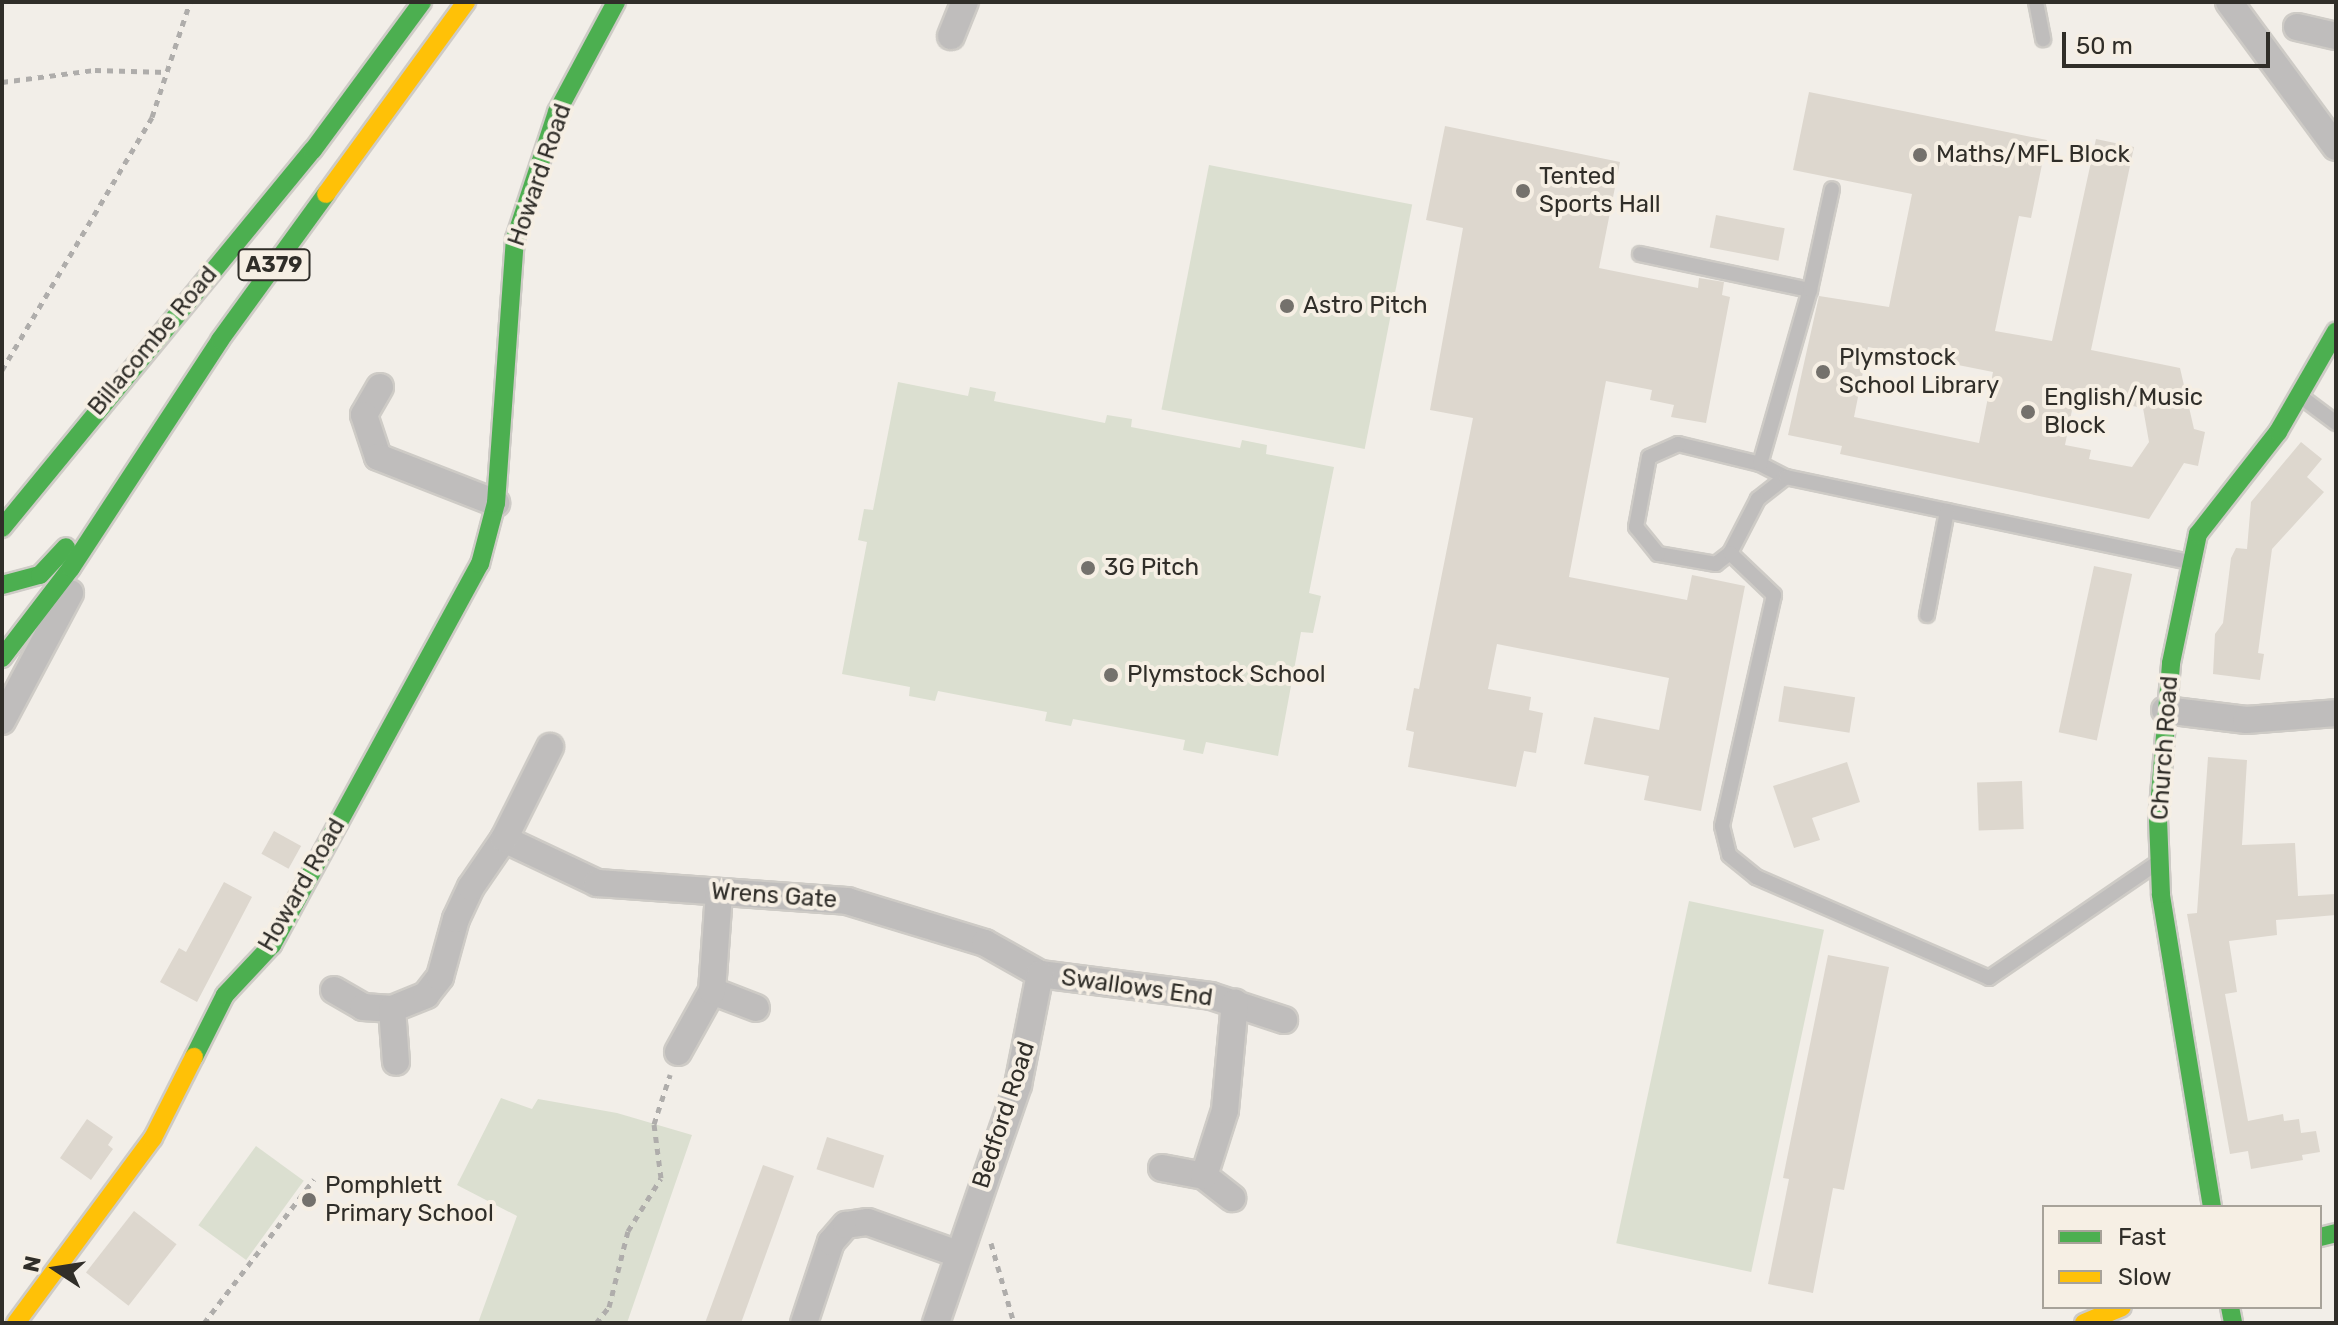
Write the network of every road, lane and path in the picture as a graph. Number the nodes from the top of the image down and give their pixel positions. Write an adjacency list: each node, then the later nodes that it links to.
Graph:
1 (190, 2): 12 (path)
2 (422, 2): 29 (street, Billacombe Road / A379)
3 (466, 2): 23 (street, Billacombe Road / A379)
4 (616, 2): 27 (street, Howard Road)
5 (965, 2): 9 (street)
6 (2036, 2): 11 (lane)
7 (2229, 2): 14 (street)
8 (2297, 27): 10 (street)
9 (951, 36)
10 (2336, 36)
11 (2043, 39)
12 (167, 72): 13 (path); 19 (path)
13 (2, 82)
14 (2336, 147)
15 (1832, 189): 17 (lane)
16 (1640, 254): 17 (lane)
17 (1810, 290): 24 (lane)
18 (2336, 331): 21 (street, Church Road)
19 (2, 370)
20 (380, 387): 27 (street)
21 (2300, 396): 22 (lane); 31 (street, Church Road)
22 (2336, 423)
23 (137, 464): 26 (street, Billacombe Road / A379); 32 (street, A379)
24 (1760, 464): 25 (lane); 30 (lane)
25 (1786, 477): 28 (lane); 30 (lane)
26 (113, 503): 34 (street, Billacombe Road / A379); 36 (street, Billacombe Road)
27 (496, 503): 61 (street, Howard Road)
28 (1947, 511): 31 (lane); 33 (lane)
29 (2, 528)
30 (1730, 553): 42 (lane)
31 (2190, 562): 37 (street, Church Road)
32 (2, 585)
33 (1927, 615)
34 (11, 629): 35 (street, Billacombe Road / A379); 36 (street)
35 (2, 658)
36 (33, 666): 39 (street, Billacombe Road)
37 (2165, 710): 38 (street); 42 (street, Church Road)
38 (2336, 713)
39 (2, 721)
40 (550, 747): 41 (street)
41 (504, 839): 43 (street, Wrens Gate); 49 (street)
42 (2160, 861): 57 (street, Church Road)
43 (719, 893): 44 (street, Wrens Gate); 46 (street)
44 (1040, 974): 47 (street, Swallows End); 59 (street, Bedford Road)
45 (334, 990): 49 (street)
46 (712, 991): 48 (street); 51 (street)
47 (1235, 1002): 50 (street, Swallows End); 54 (street, Swallows End)
48 (756, 1008)
49 (392, 1009): 52 (street)
50 (1284, 1020)
51 (678, 1052): 63 (path)
52 (396, 1062)
53 (1162, 1168): 54 (street)
54 (1204, 1176): 56 (street)
55 (314, 1179): 62 (path)
56 (1232, 1198)
57 (2212, 1205)
58 (990, 1240): 66 (path)
59 (958, 1254): 64 (street); 65 (street, Bedford Road)
60 (2117, 1309): 67 (street)
61 (16, 1323)
62 (204, 1323)
63 (596, 1323)
64 (804, 1323)
65 (936, 1323)
66 (1014, 1323)
67 (2084, 1323)

